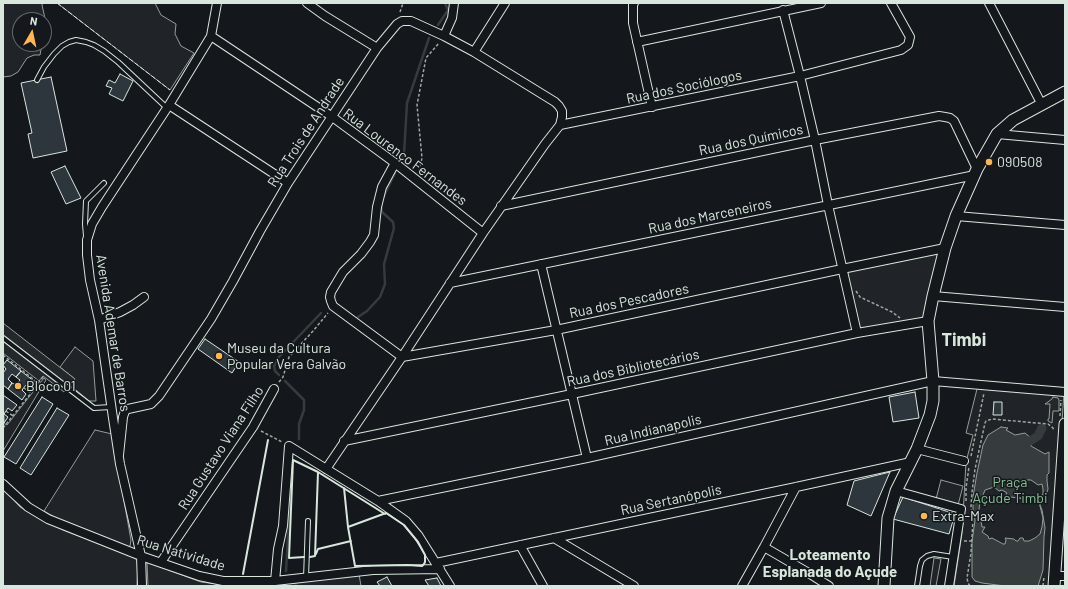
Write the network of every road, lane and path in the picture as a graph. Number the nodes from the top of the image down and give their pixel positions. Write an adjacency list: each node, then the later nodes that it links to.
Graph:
1 (217, 3): 10 (street, Avenida Ademar de Barros)
2 (307, 3): 13 (street)
3 (454, 3): 11 (street)
4 (505, 3): 14 (street)
5 (634, 3): 12 (street)
6 (821, 3): 9 (street)
7 (891, 3): 15 (street, Rua dos Sociólogos)
8 (989, 3): 18 (street)
9 (783, 10): 12 (street); 15 (street)
10 (211, 36): 19 (street, Avenida Ademar de Barros); 21 (street, Rua Lourenço Fernandes)
11 (444, 36): 13 (street, Rua Trois de Andrade); 14 (street, Rua Trois de Andrade); 28 (path)
12 (637, 42): 20 (street)
13 (377, 48): 21 (street, Rua Trois de Andrade)
14 (474, 52): 22 (street, Rua Trois de Andrade)
15 (800, 76): 20 (street, Rua dos Sociólogos); 24 (street)
16 (37, 80): 19 (lane)
17 (1065, 92): 18 (street)
18 (1042, 105): 23 (street)
19 (168, 107): 29 (street); 36 (street, Avenida Ademar de Barros)
20 (652, 107): 22 (street, Rua dos Sociólogos)
21 (331, 116): 26 (street, Rua Lourenço Fernandes); 29 (street, Rua Trois de Andrade)
22 (560, 125): 32 (street)
23 (997, 134): 25 (street); 27 (street)
24 (815, 140): 27 (street, Rua dos Químicos); 31 (street); 32 (street, Rua dos Químicos)
25 (1065, 140)
26 (395, 163): 28 (street, Rua Lourenço Fernandes); 44 (street)
27 (976, 172): 31 (street, Rua dos Marceneiros); 33 (street)
28 (417, 181): 35 (street, Rua Lourenço Fernandes)
29 (288, 182): 67 (street, Rua Trois de Andrade)
30 (104, 183): 36 (lane)
31 (828, 205): 38 (street, Rua dos Marceneiros); 39 (street)
32 (501, 206): 35 (street)
33 (956, 216): 34 (street); 37 (street)
34 (1065, 225)
35 (482, 233): 40 (street)
36 (87, 240): 46 (street, Avenida Ademar de Barros)
37 (945, 248): 39 (street, Rua dos Pescadores); 42 (street)
38 (541, 264): 40 (street, Rua dos Marceneiros); 49 (street)
39 (842, 269): 49 (street, Rua dos Pescadores); 50 (street)
40 (450, 283): 53 (street)
41 (854, 288): 48 (path)
42 (933, 296): 45 (street); 47 (street)
43 (144, 297): 46 (street)
44 (333, 306): 53 (street); 59 (path, Rua Gustavo Viana Filho)
45 (1065, 307)
46 (100, 320): 64 (street, Avenida Ademar de Barros)
47 (928, 321): 48 (street, Rua dos Bibliotecários); 56 (street)
48 (908, 324): 50 (street, Rua dos Bibliotecários)
49 (556, 330): 53 (street, Rua dos Pescadores); 63 (street)
50 (857, 333): 63 (street, Rua dos Bibliotecários)
51 (3, 338): 64 (lane)
52 (4, 356): 54 (path); 57 (path)
53 (402, 357): 73 (street)
54 (3, 359)
55 (43, 376): 57 (path)
56 (933, 381): 60 (street, Rua Indianapolis); 75 (street); 77 (street, Rua Indianapolis)
57 (38, 383): 61 (path)
58 (24, 388): 61 (path)
59 (274, 389): 70 (street, Rua Gustavo Viana Filho)
60 (1065, 392)
61 (31, 393): 66 (path)
62 (984, 393): 78 (path)
63 (572, 394): 73 (street, Rua dos Bibliotecários); 77 (street)
64 (111, 407): 68 (street, Avenida Ademar de Barros)
65 (6, 411): 66 (path)
66 (13, 416): 71 (path)
67 (124, 417): 68 (street, Rua Trois de Andrade); 76 (street)
68 (113, 418): 76 (street, Avenida Ademar de Barros)
69 (1065, 424): 96 (street)
70 (252, 427): 74 (path); 94 (street, Rua Gustavo Viana Filho)
71 (3, 428)
72 (1054, 433): 89 (path)
73 (344, 441): 80 (street)
74 (289, 446): 80 (street); 98 (street)
75 (917, 449): 78 (street); 79 (street)
76 (119, 455): 92 (street, Avenida Ademar de Barros)
77 (587, 458): 84 (street, Rua Indianapolis)
78 (968, 460): 85 (path)
79 (911, 462): 82 (street, Rua Sertanópolis); 83 (street)
80 (326, 469): 84 (street)
81 (3, 484): 92 (street, Rua Natividade)
82 (796, 487): 87 (street, Rua Sertanópolis); 91 (street)
83 (896, 491): 93 (street); 106 (street)
84 (378, 501): 95 (street)
85 (966, 506)
86 (308, 521): 97 (lane)
87 (554, 538): 90 (street, Rua Sertanópolis); 103 (street)
88 (964, 541): 89 (path)
89 (972, 541): 109 (path)
90 (520, 545): 95 (street, Rua Sertanópolis); 102 (street)
91 (764, 547): 104 (street); 105 (street)
92 (141, 556): 94 (street, Rua Natividade); 100 (street, Avenida Ademar de Barros)
93 (954, 557): 107 (lane); 108 (street)
94 (161, 562): 99 (street, Rua Natividade)
95 (438, 566): 97 (street, Rua Natividade); 101 (street)
96 (1054, 577): 110 (path)
97 (306, 578): 98 (street, Rua Natividade)
98 (275, 581): 99 (street, Rua Natividade)
99 (224, 584)
100 (142, 586)
101 (450, 586)
102 (543, 586)
103 (634, 586)
104 (742, 586)
105 (829, 586)
106 (884, 586)
107 (917, 586)
108 (949, 586)
109 (970, 586)
110 (1043, 586)

